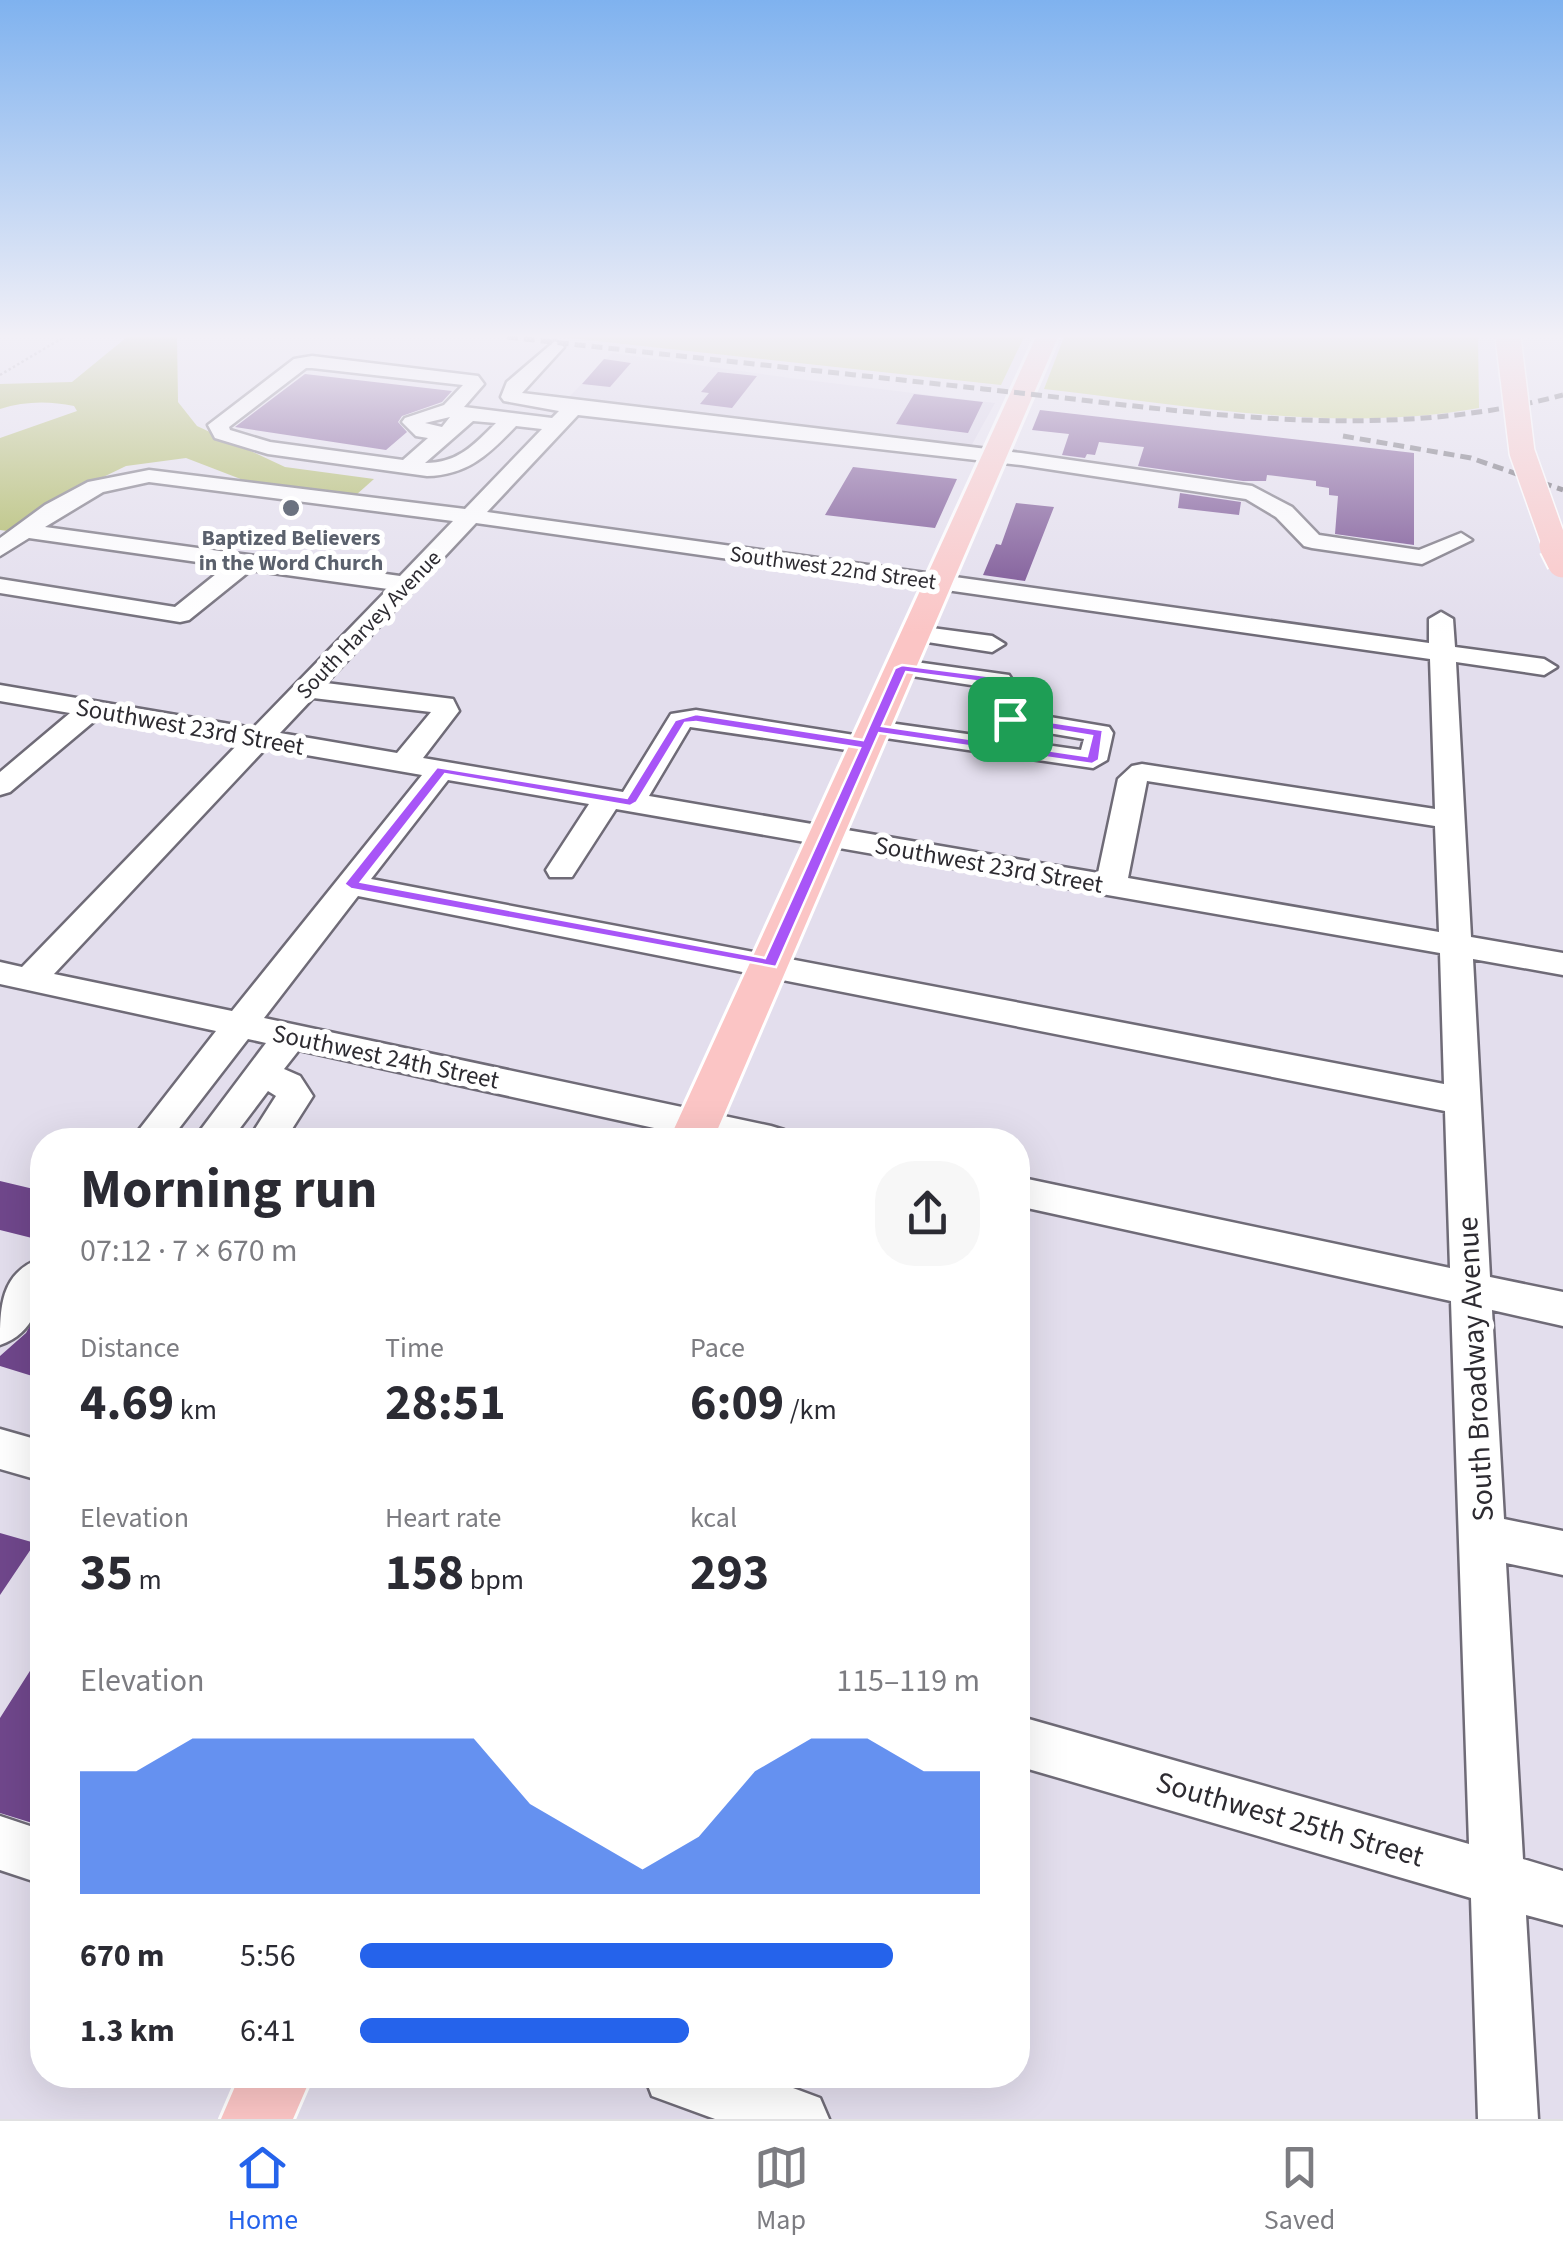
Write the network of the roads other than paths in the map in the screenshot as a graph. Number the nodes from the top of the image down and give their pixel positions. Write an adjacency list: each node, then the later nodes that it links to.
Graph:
1 (228, 436): 10 (street)
2 (444, 436): 10 (street)
3 (493, 436): 10 (street)
4 (546, 436): 12 (street, South Harvey Avenue)
5 (774, 436): 9 (street)
6 (1004, 436): 9 (main road)
7 (1517, 436): 17 (main road, bridge)
8 (1544, 436): 11 (main road)
9 (995, 457): 14 (street); 18 (main road)
10 (408, 468)
11 (1563, 502)
12 (471, 516): 13 (street, Southwest 22nd Street); 18 (street, Southwest 22nd Street); 19 (street, South Harvey Avenue)
13 (25, 531): 15 (street); 16 (street)
14 (1461, 540)
15 (0, 549)
16 (246, 562): 19 (street); 20 (street)
17 (1563, 562)
18 (940, 582): 21 (main road); 22 (street, Southwest 22nd Street)
19 (406, 584): 26 (street, South Harvey Avenue)
20 (0, 586)
21 (917, 634): 23 (street); 25 (main road)
22 (1443, 635): 24 (street, Southwest 22nd Street); 35 (street, South Broadway Avenue)
23 (992, 644)
24 (1544, 666)
25 (902, 668): 29 (main road); 29 (street)
26 (306, 689): 30 (street, South Harvey Avenue); 31 (street)
27 (0, 693): 28 (street, Southwest 23rd Street)
28 (92, 709): 30 (street, Southwest 23rd Street); 33 (street)
29 (871, 737): 34 (street); 36 (main road)
30 (259, 738): 31 (street, Southwest 23rd Street); 43 (street, South Harvey Avenue)
31 (404, 763): 32 (street, Southwest 23rd Street)
32 (441, 770): 34 (street, Southwest 23rd Street); 38 (street)
33 (0, 786)
34 (619, 800): 36 (street, Southwest 23rd Street); 37 (street)
35 (1451, 820): 39 (street); 40 (street, South Broadway Avenue)
36 (827, 836): 39 (street, Southwest 23rd Street); 41 (main road)
37 (561, 870)
38 (351, 884): 41 (street); 44 (street)
39 (1111, 885): 40 (street, Southwest 23rd Street)
40 (1456, 944): 42 (street, Southwest 23rd Street); 47 (street, South Broadway Avenue)
41 (770, 964): 47 (street); 52 (main road)
42 (1563, 964)
43 (15, 976): 44 (street, Southwest 24th Street)
44 (242, 1025): 45 (street, Southwest 24th Street); 48 (street)
45 (290, 1035): 46 (street); 51 (street, Southwest 24th Street)
46 (261, 1074): 49 (street); 50 (street)
47 (1462, 1102): 54 (street, South Broadway Avenue)
48 (159, 1128)
49 (221, 1128)
50 (274, 1128)
51 (678, 1128)
52 (697, 1128)
53 (1030, 1195): 54 (street)
54 (1470, 1288): 56 (street); 60 (street, South Broadway Avenue)
55 (30, 1289): 57 (street)
56 (1563, 1309)
57 (0, 1328)
58 (0, 1449): 59 (street)
59 (30, 1458)
60 (1483, 1536): 61 (street); 65 (street, South Broadway Avenue)
61 (1563, 1553)
62 (1030, 1744): 65 (street, Southwest 25th Street)
63 (0, 1842): 64 (street)
64 (30, 1853)
65 (1499, 1879): 66 (street, Southwest 25th Street); 71 (street, South Broadway Avenue)
66 (1563, 1898)
67 (270, 2088): 69 (main road)
68 (710, 2088): 70 (street)
69 (257, 2119)
70 (798, 2119)
71 (1508, 2119)

